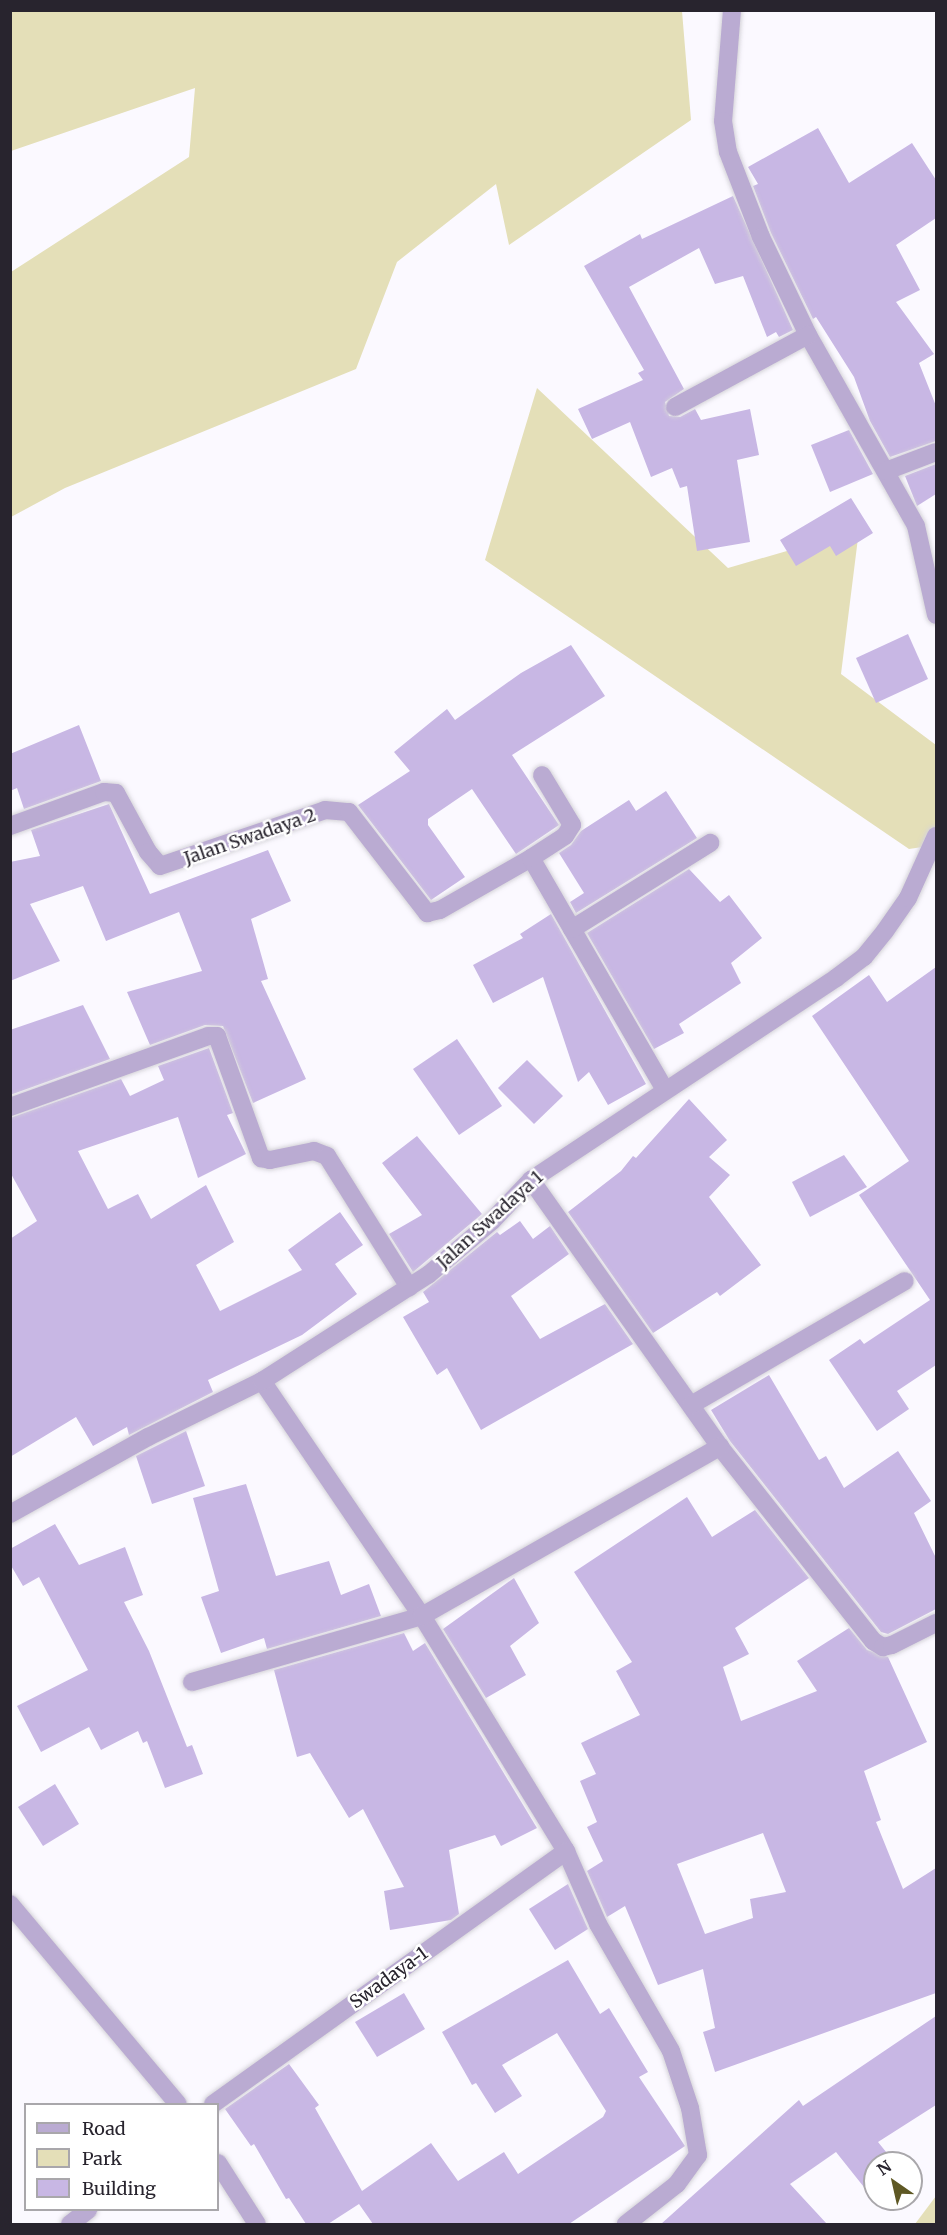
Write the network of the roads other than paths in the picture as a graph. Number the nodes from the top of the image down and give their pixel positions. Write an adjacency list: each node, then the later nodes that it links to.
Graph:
1 (732, 10): 2 (street)
2 (808, 335): 3 (street); 5 (street)
3 (675, 407)
4 (936, 452): 5 (street)
5 (886, 471): 6 (street)
6 (936, 615)
7 (542, 775): 11 (street)
8 (10, 826): 11 (street, Jalan Swadaya 2)
9 (936, 836): 13 (street, Jalan Swadaya 1)
10 (710, 843): 12 (street)
11 (531, 858): 12 (street)
12 (572, 929): 13 (street)
13 (664, 1089): 15 (street, Jalan Swadaya 1)
14 (10, 1107): 17 (street)
15 (531, 1180): 17 (street, Jalan Swadaya 1); 19 (street)
16 (905, 1281): 19 (street)
17 (409, 1287): 18 (street, Jalan Swadaya 1)
18 (262, 1381): 21 (street, Jalan Swadaya 1); 22 (street)
19 (691, 1405): 20 (street)
20 (720, 1447): 22 (street); 23 (street)
21 (10, 1514)
22 (422, 1616): 24 (street); 25 (street)
23 (936, 1623)
24 (192, 1682)
25 (566, 1851): 28 (street, Swadaya-1); 33 (street)
26 (10, 1904): 27 (street)
27 (177, 2103)
28 (214, 2103)
29 (219, 2165): 32 (street)
30 (87, 2211): 31 (street)
31 (70, 2224)
32 (257, 2224)
33 (626, 2224)

